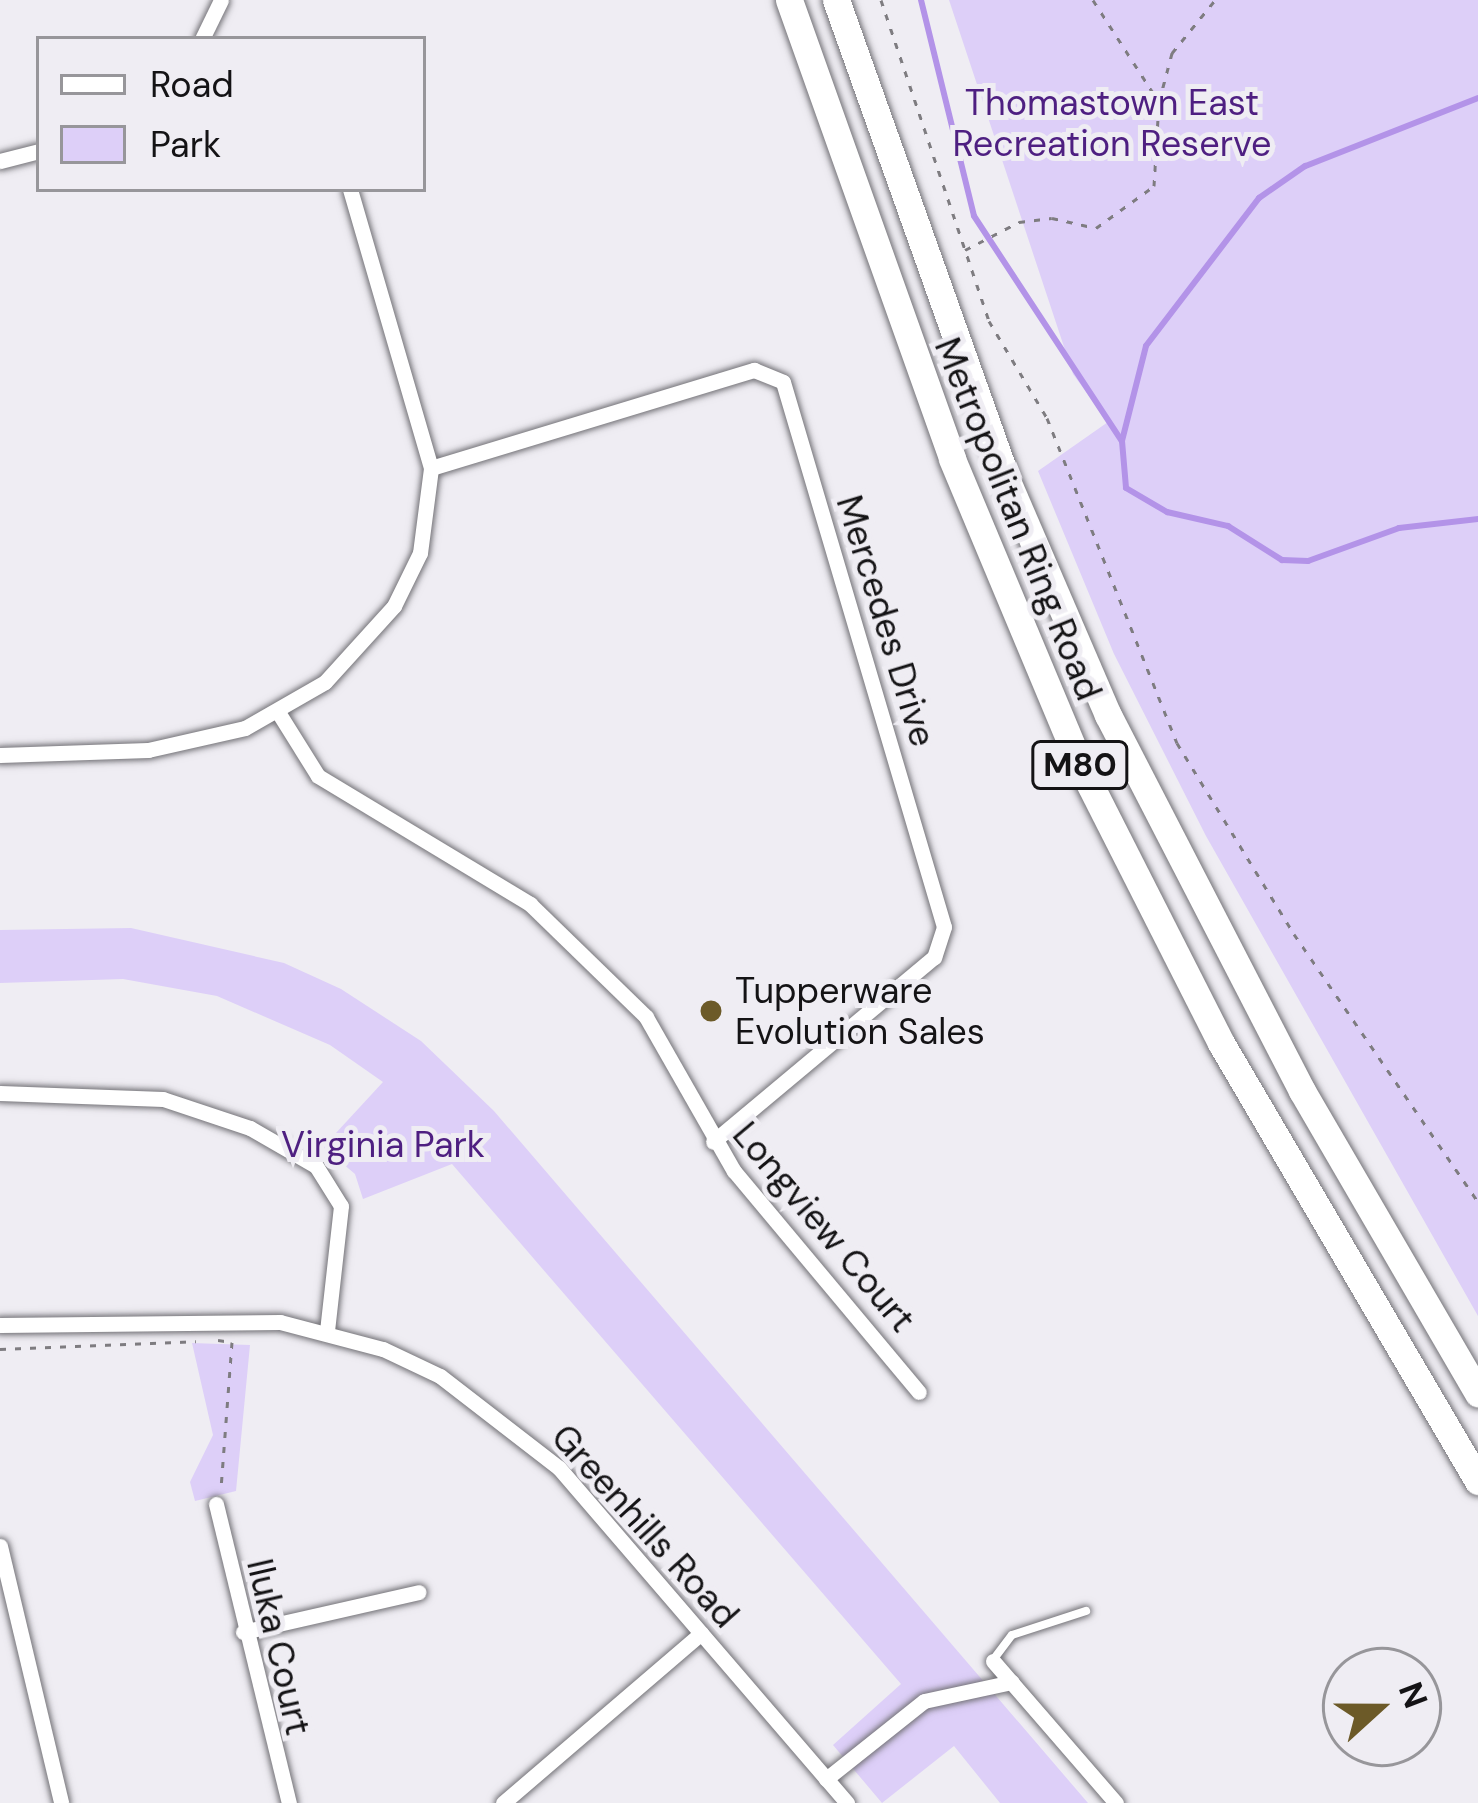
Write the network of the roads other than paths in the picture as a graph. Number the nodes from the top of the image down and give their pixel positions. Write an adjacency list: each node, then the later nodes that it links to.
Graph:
1 (221, 0): 4 (street)
2 (789, 0): 17 (highway, Metropolitan Ring Road / M80)
3 (836, 0): 16 (highway, Metropolitan Ring Road / M80)
4 (211, 36)
5 (36, 152): 6 (street)
6 (0, 160)
7 (351, 192): 8 (street)
8 (431, 468): 9 (street); 12 (street, Mercedes Drive)
9 (278, 712): 10 (street); 12 (street, Longview Court)
10 (0, 755)
11 (0, 1094): 14 (street)
12 (713, 1142): 15 (street, Longview Court)
13 (0, 1325): 14 (street, Greenhills Road)
14 (327, 1331): 23 (street, Greenhills Road)
15 (919, 1392)
16 (1478, 1393)
17 (1478, 1481)
18 (216, 1504): 22 (street, Iluka Court)
19 (0, 1546): 27 (street)
20 (419, 1592): 22 (street)
21 (1086, 1611): 24 (lane)
22 (243, 1632): 28 (street, Iluka Court)
23 (701, 1633): 26 (street, Greenhills Road); 29 (street)
24 (993, 1661): 25 (street)
25 (1012, 1682): 26 (street); 31 (street)
26 (826, 1778): 30 (street, Greenhills Road)
27 (61, 1803)
28 (289, 1803)
29 (503, 1803)
30 (847, 1803)
31 (1116, 1803)

